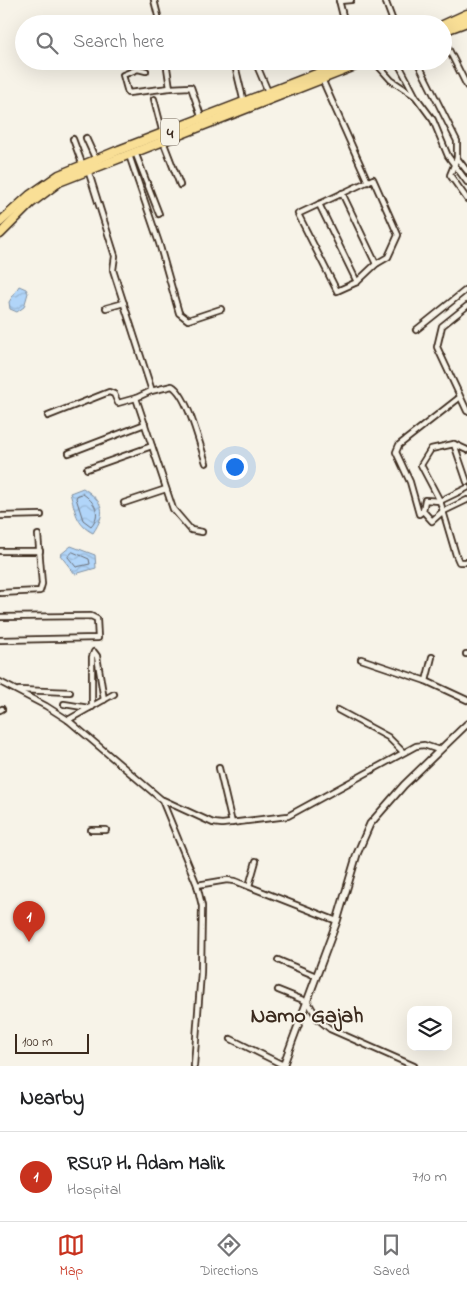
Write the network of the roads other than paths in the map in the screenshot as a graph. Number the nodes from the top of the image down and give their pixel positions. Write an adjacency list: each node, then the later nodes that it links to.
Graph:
1 (154, 0): 6 (street)
2 (351, 0): 4 (street)
3 (385, 0): 8 (street)
4 (339, 1): 7 (street)
5 (467, 14): 9 (highway)
6 (158, 15)
7 (343, 15)
8 (391, 15)
9 (452, 20)
10 (467, 22): 11 (highway)
11 (452, 28)
12 (452, 56): 25 (street)
13 (136, 70): 26 (street)
14 (142, 70): 23 (street)
15 (167, 70): 26 (street)
16 (236, 70): 30 (street)
17 (258, 70): 27 (street)
18 (328, 70): 27 (highway, 4)
19 (344, 70): 24 (highway, 4)
20 (382, 70): 28 (street)
21 (402, 70): 28 (street)
22 (422, 70): 36 (street)
23 (146, 71)
24 (322, 78): 33 (highway, 4); 41 (street)
25 (467, 86)
26 (170, 88): 31 (street)
27 (269, 94): 30 (highway, 4)
28 (416, 97): 38 (street)
29 (154, 99): 33 (street)
30 (244, 103): 31 (highway, 4)
31 (202, 119): 33 (highway, 4)
32 (86, 138): 37 (street)
33 (163, 138): 35 (highway, 4); 43 (street)
34 (73, 139): 39 (street)
35 (132, 151): 37 (highway, 4); 39 (highway, 4); 47 (street); 56 (street)
36 (457, 158): 38 (street); 40 (street)
37 (96, 160): 39 (highway, 4)
38 (454, 164): 42 (street); 45 (street)
39 (86, 168): 48 (highway, 4); 49 (highway, 4); 53 (street)
40 (467, 171)
41 (368, 182): 44 (street); 50 (street)
42 (467, 182)
43 (180, 185)
44 (342, 193): 46 (street); 50 (street)
45 (467, 199)
46 (319, 204): 51 (street); 51 (street)
47 (158, 214)
48 (1, 219)
49 (0, 234)
50 (376, 264): 51 (street)
51 (357, 282)
52 (467, 290): 57 (street)
53 (124, 302): 55 (street); 58 (street)
54 (467, 306): 60 (street)
55 (106, 308)
56 (221, 308)
57 (416, 330)
58 (151, 391): 59 (street); 68 (street)
59 (136, 398): 62 (street); 63 (street)
60 (459, 398): 61 (street); 76 (street)
61 (467, 411)
62 (48, 416)
63 (145, 424): 65 (street); 67 (street)
64 (454, 444): 66 (street); 70 (street); 74 (street)
65 (152, 446): 69 (street); 72 (street)
66 (467, 450)
67 (69, 453)
68 (206, 463)
69 (87, 469)
70 (467, 482)
71 (467, 488): 74 (street)
72 (166, 489): 75 (street); 80 (street)
73 (467, 500): 77 (street)
74 (440, 501): 76 (street); 77 (street)
75 (124, 503)
76 (423, 511): 77 (street)
77 (442, 512): 84 (street)
78 (41, 515): 79 (street)
79 (0, 516)
80 (202, 532)
81 (38, 535): 82 (street)
82 (40, 550): 83 (street); 85 (street)
83 (0, 551)
84 (467, 562)
85 (0, 593)
86 (0, 617): 87 (street)
87 (0, 640)
88 (432, 657): 90 (street)
89 (362, 659): 90 (street)
90 (426, 681): 96 (street)
91 (0, 682): 92 (street)
92 (17, 690): 93 (street); 100 (street)
93 (70, 692)
94 (114, 694): 95 (street)
95 (104, 700): 98 (street); 98 (street)
96 (467, 700)
97 (64, 704): 98 (street)
98 (90, 707): 100 (street)
99 (338, 710): 103 (street)
100 (68, 720): 105 (street)
101 (467, 724): 102 (street)
102 (439, 750): 103 (street); 112 (street)
103 (403, 752): 106 (street)
104 (219, 768): 106 (street)
105 (162, 800): 106 (street); 110 (street)
106 (232, 823)
107 (91, 830): 108 (street)
108 (106, 830)
109 (256, 861): 111 (street)
110 (197, 885): 111 (street); 118 (street)
111 (248, 886): 112 (street)
112 (337, 921): 114 (street)
113 (278, 960): 114 (street)
114 (316, 976): 116 (street)
115 (278, 990): 116 (street)
116 (308, 1002): 119 (street); 120 (street)
117 (231, 1039): 119 (street)
118 (194, 1066)
119 (283, 1066)
120 (414, 1066)

